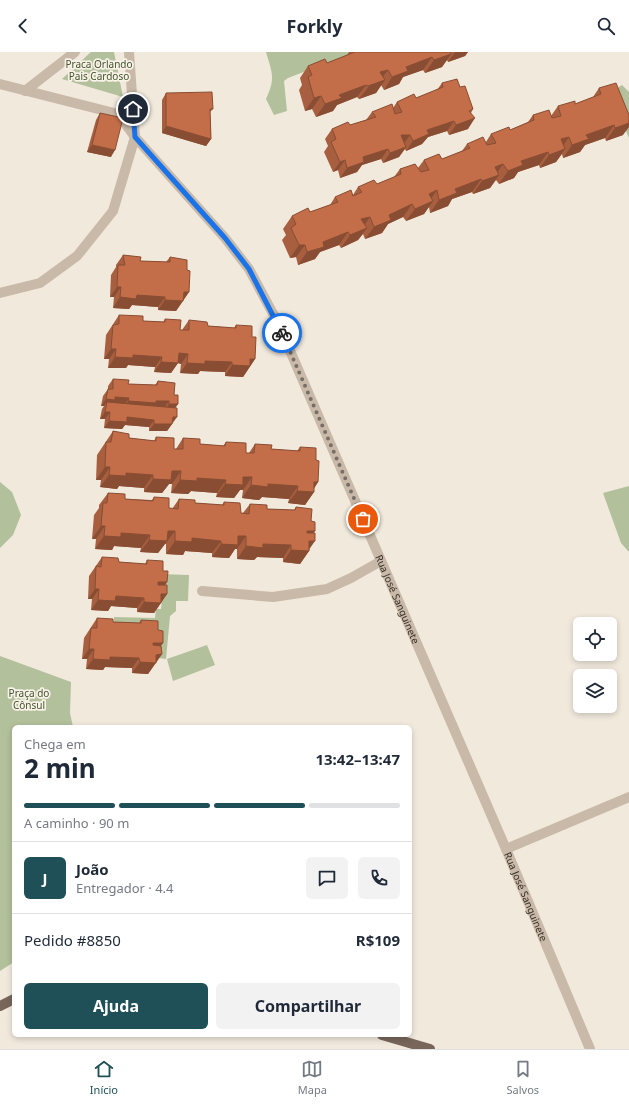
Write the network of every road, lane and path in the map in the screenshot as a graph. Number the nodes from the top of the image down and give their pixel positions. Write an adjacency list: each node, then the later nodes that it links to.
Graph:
1 (75, 52): 4 (street)
2 (129, 52): 5 (street)
3 (0, 84): 4 (street, Rua José Sanguinete)
4 (25, 91): 5 (street, Rua José Sanguinete)
5 (135, 137): 6 (street); 7 (street, Rua José Sanguinete)
6 (0, 293)
7 (381, 561): 8 (street); 10 (street, Rua José Sanguinete)
8 (202, 591)
9 (629, 797): 10 (street)
10 (506, 849): 15 (street, Rua José Sanguinete)
11 (12, 1000): 12 (main road)
12 (0, 1006)
13 (389, 1037): 14 (main road)
14 (430, 1049)
15 (590, 1049)

